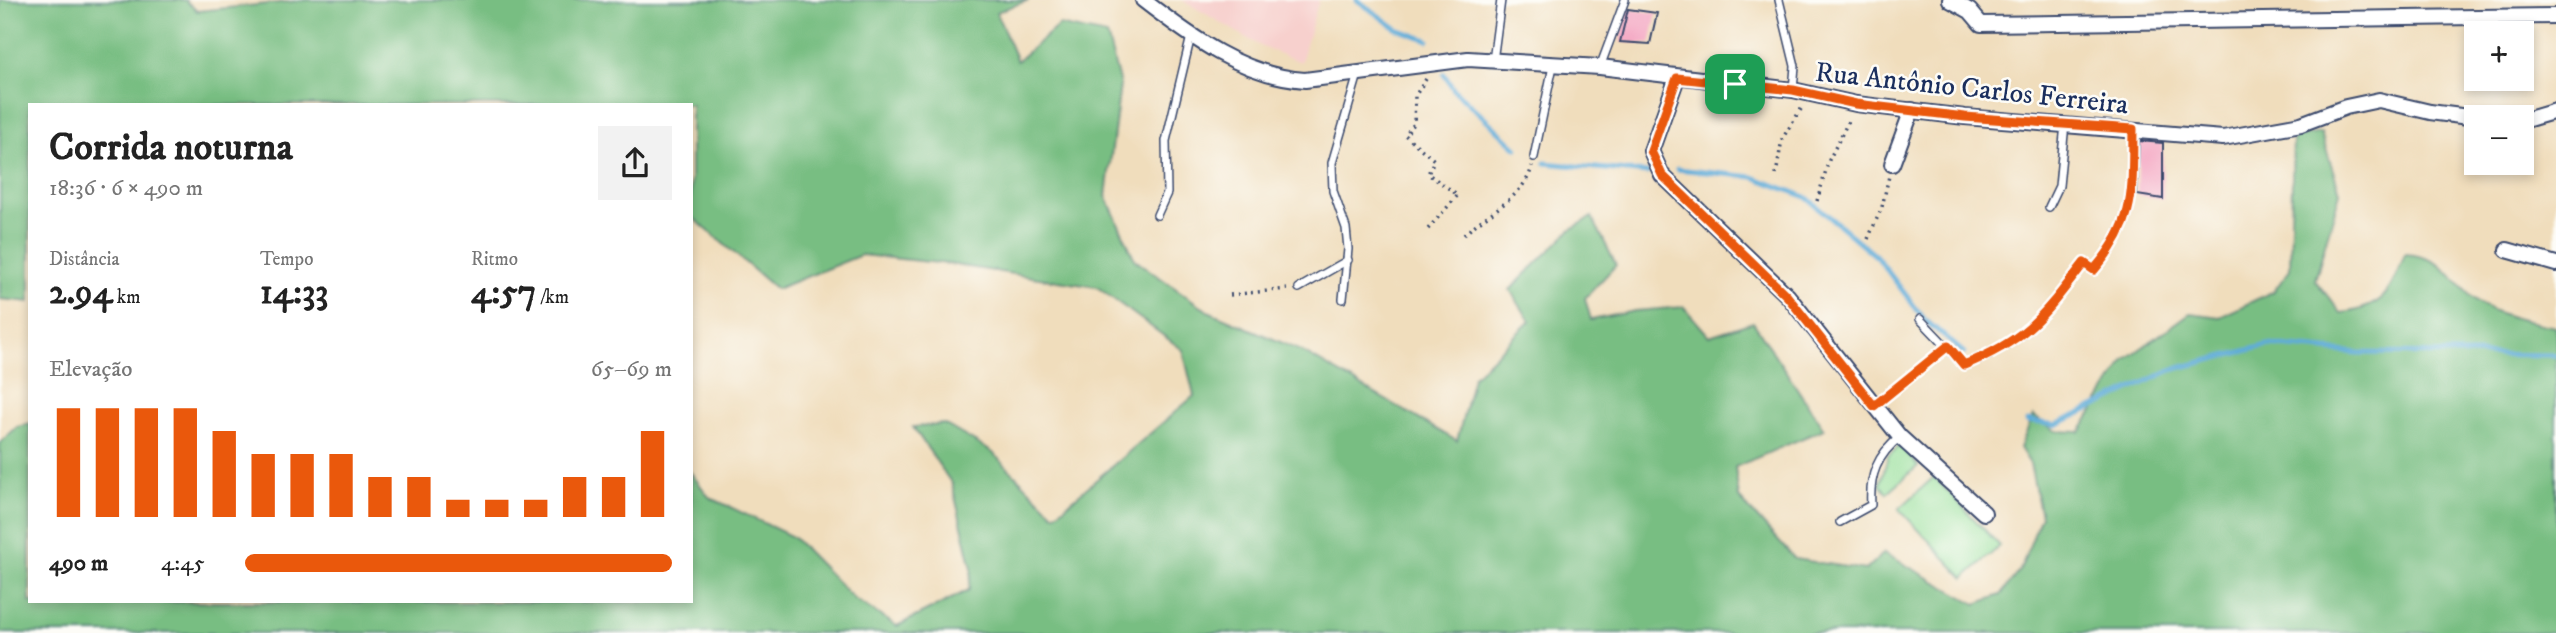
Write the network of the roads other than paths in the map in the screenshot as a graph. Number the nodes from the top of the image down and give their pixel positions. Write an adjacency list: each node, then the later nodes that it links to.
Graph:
1 (1143, 0): 8 (street, Rua Antônio Carlos Ferreira)
2 (1500, 0): 9 (lane)
3 (1625, 0): 11 (lane)
4 (1779, 0): 14 (lane)
5 (1950, 0): 6 (street)
6 (1970, 6): 7 (street)
7 (2556, 16)
8 (1192, 36): 12 (street, Rua Antônio Carlos Ferreira); 24 (lane)
9 (1493, 61): 10 (street, Rua Antônio Carlos Ferreira); 12 (street, Rua Antônio Carlos Ferreira)
10 (1553, 66): 11 (street, Rua Antônio Carlos Ferreira); 21 (lane)
11 (1600, 66): 13 (street, Rua Antônio Carlos Ferreira)
12 (1358, 73): 26 (lane)
13 (1677, 78): 14 (street, Rua Antônio Carlos Ferreira); 31 (street)
14 (1793, 90): 15 (street, Rua Antônio Carlos Ferreira)
15 (1912, 110): 19 (street, Rua Antônio Carlos Ferreira); 22 (street)
16 (2556, 111): 18 (street)
17 (2464, 116): 20 (street, Rua Antônio Carlos Ferreira)
18 (2534, 117)
19 (2066, 123): 20 (street, Rua Antônio Carlos Ferreira); 23 (lane)
20 (2133, 129): 30 (lane)
21 (1534, 157)
22 (1892, 164)
23 (2049, 207)
24 (1157, 215)
25 (2507, 250): 27 (street)
26 (1348, 260): 28 (lane); 29 (lane)
27 (2556, 264)
28 (1299, 288)
29 (1343, 299)
30 (1920, 319)
31 (1900, 437): 32 (street); 33 (lane)
32 (1984, 513)
33 (1840, 522)

